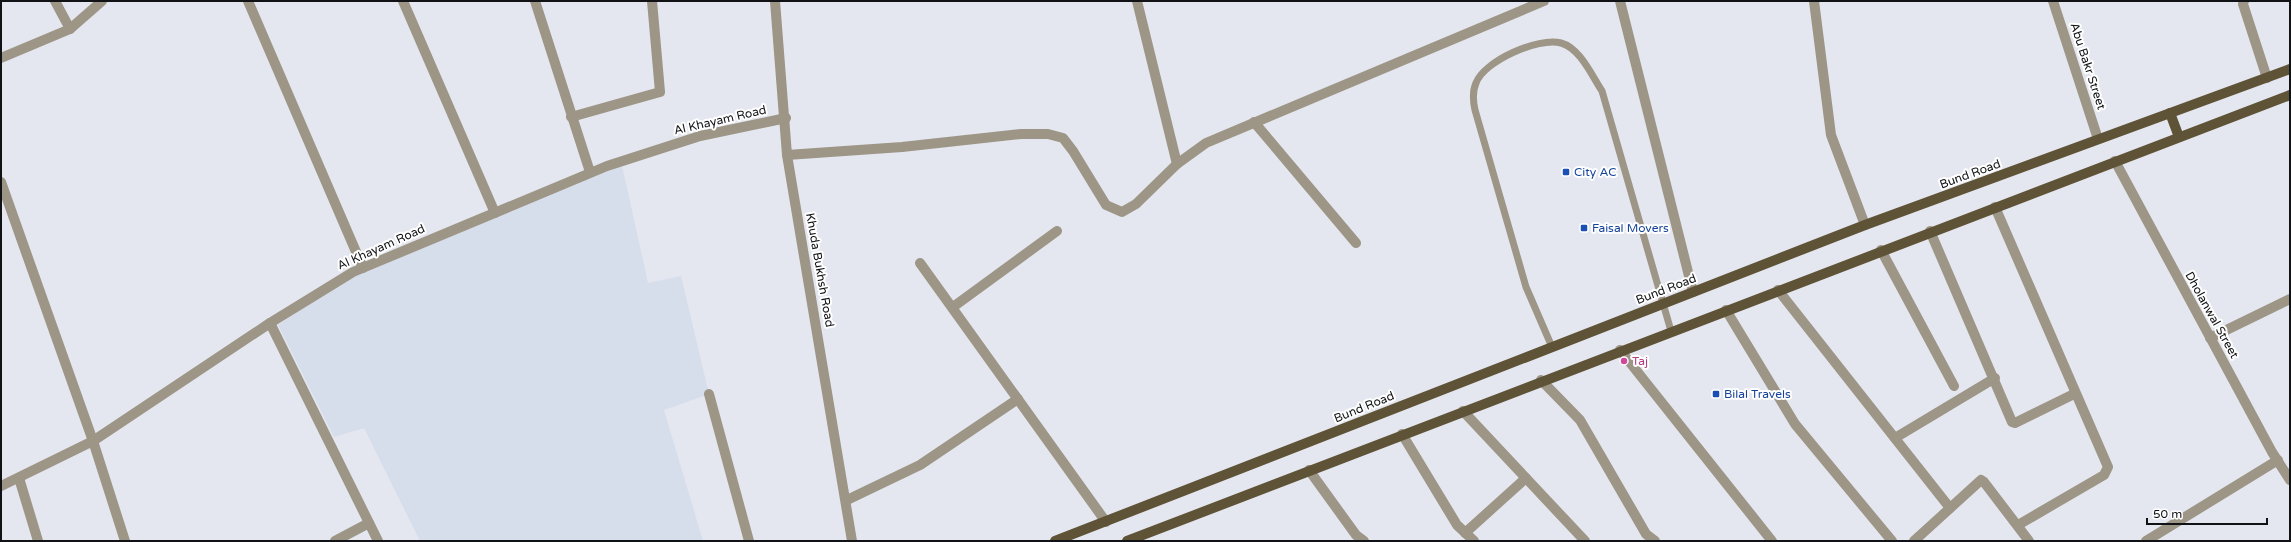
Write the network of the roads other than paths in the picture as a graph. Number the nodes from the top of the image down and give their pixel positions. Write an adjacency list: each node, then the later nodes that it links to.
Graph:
1 (55, 1): 14 (street)
2 (102, 1): 14 (street)
3 (248, 1): 39 (street)
4 (403, 1): 32 (street)
5 (652, 1): 20 (street)
6 (775, 1): 21 (street, Khuda Bukhsh Road)
7 (1137, 1): 27 (street)
8 (1544, 1): 22 (street)
9 (1620, 1): 41 (street)
10 (1814, 1): 33 (street)
11 (2053, 1): 24 (street, Abu Bakr Street)
12 (2244, 1): 17 (street)
13 (536, 2): 20 (street)
14 (70, 29): 15 (street)
15 (1, 58)
16 (2290, 69): 17 (main road, Bund Road)
17 (2267, 78): 19 (main road, Bund Road)
18 (2290, 94): 23 (main road)
19 (2170, 113): 23 (main road); 24 (main road, Bund Road)
20 (571, 117): 28 (street)
21 (786, 118): 25 (street, Khuda Bukhsh Road); 28 (street, Al Khayam Road)
22 (1254, 122): 27 (street); 36 (street)
23 (2179, 137): 26 (main road)
24 (2098, 139): 33 (main road, Bund Road)
25 (787, 155): 27 (street); 67 (street, Khuda Bukhsh Road)
26 (2115, 161): 31 (main road); 48 (street, Dholanwal Street)
27 (1177, 164)
28 (590, 172): 32 (street, Al Khayam Road)
29 (1, 182): 30 (street)
30 (4, 196): 60 (street)
31 (1995, 207): 35 (main road); 55 (street)
32 (495, 213): 39 (street, Al Khayam Road)
33 (1866, 225): 41 (main road, Bund Road)
34 (1057, 231): 44 (street)
35 (1930, 231): 37 (main road); 51 (street)
36 (1356, 243)
37 (1881, 250): 40 (main road); 53 (street)
38 (920, 263): 44 (street)
39 (363, 268): 46 (street, Al Khayam Road)
40 (1778, 290): 45 (main road); 59 (street)
41 (1693, 292): 43 (main road, Bund Road)
42 (2290, 299): 48 (street)
43 (1662, 304): 47 (lane); 49 (main road, Bund Road); 49 (lane)
44 (952, 307): 56 (street)
45 (1726, 310): 47 (main road); 87 (street)
46 (270, 323): 60 (street, Al Khayam Road); 70 (street)
47 (1671, 331): 50 (main road)
48 (2210, 338): 61 (street, Dholanwal Street)
49 (1552, 347): 69 (main road, Bund Road)
50 (1620, 350): 52 (main road); 86 (street)
51 (1995, 378): 55 (street); 59 (street)
52 (1541, 380): 57 (main road); 85 (street)
53 (1954, 386)
54 (709, 394): 78 (street)
55 (2074, 394): 71 (street)
56 (1018, 399): 67 (street); 69 (street)
57 (1463, 411): 58 (main road); 64 (street)
58 (1402, 434): 62 (main road); 72 (street)
59 (1895, 438): 68 (street)
60 (93, 441): 63 (street, Al Khayam Road); 75 (street)
61 (2278, 460): 65 (street, Dholanwal Street); 89 (street)
62 (1309, 470): 81 (main road); 82 (street)
63 (19, 478): 66 (street, Al Khayam Road); 74 (street)
64 (1526, 478): 72 (street); 84 (street)
65 (2290, 480)
66 (1, 486)
67 (846, 500): 79 (street, Khuda Bukhsh Road)
68 (1950, 508): 71 (street); 73 (street)
69 (1106, 522): 80 (main road, Bund Road)
70 (369, 523): 76 (street); 77 (street)
71 (2018, 525): 88 (street)
72 (1465, 533): 83 (street)
73 (1916, 540)
74 (38, 541)
75 (126, 541)
76 (335, 541)
77 (378, 541)
78 (749, 541)
79 (852, 541)
80 (1055, 541)
81 (1127, 541)
82 (1364, 541)
83 (1474, 541)
84 (1585, 541)
85 (1655, 541)
86 (1772, 541)
87 (1892, 541)
88 (2029, 541)
89 (2146, 541)

